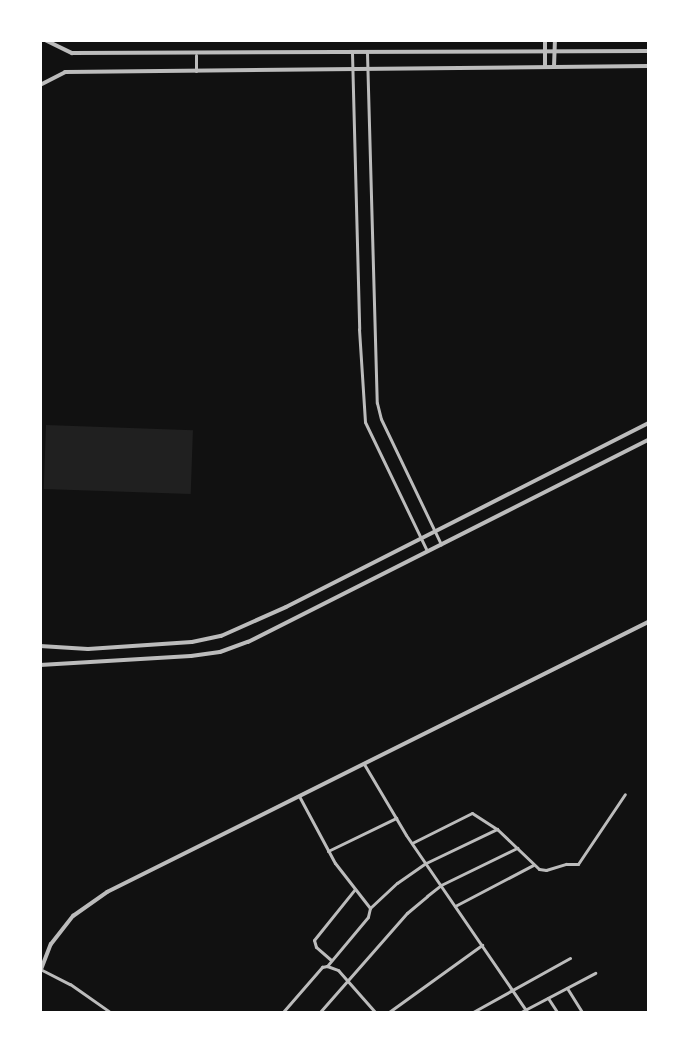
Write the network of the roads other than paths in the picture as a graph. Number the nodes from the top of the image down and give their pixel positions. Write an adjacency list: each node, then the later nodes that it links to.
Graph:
1 (45, 40): 9 (street)
2 (545, 40): 5 (street)
3 (555, 40): 6 (street)
4 (648, 51): 6 (street)
5 (545, 52): 6 (street); 8 (street); 11 (street)
6 (555, 52): 12 (street)
7 (352, 53): 8 (street); 9 (street); 13 (street)
8 (367, 53): 14 (street)
9 (196, 55): 15 (street)
10 (648, 66): 12 (street)
11 (545, 67): 12 (street); 14 (street)
12 (554, 67)
13 (353, 69): 14 (street); 15 (street); 20 (street)
14 (366, 69): 19 (street)
15 (196, 71): 16 (street)
16 (40, 85)
17 (648, 423): 19 (street)
18 (648, 440): 21 (street)
19 (435, 531): 20 (street); 21 (street)
20 (420, 537): 22 (street); 24 (street)
21 (441, 544): 22 (street)
22 (427, 551): 25 (street)
23 (648, 622): 26 (street)
24 (40, 646)
25 (40, 665)
26 (364, 764): 28 (street); 29 (street)
27 (625, 794): 35 (street)
28 (299, 796): 33 (street); 44 (street)
29 (396, 818): 31 (street); 33 (street)
30 (497, 829): 31 (street); 32 (street); 34 (street)
31 (412, 843): 34 (street)
32 (518, 848): 35 (street); 36 (street)
33 (328, 851): 37 (street)
34 (426, 863): 36 (street); 39 (street)
35 (534, 864): 38 (street)
36 (441, 885): 38 (street); 46 (street)
37 (356, 889): 39 (street); 42 (street)
38 (455, 906): 40 (street)
39 (370, 908): 42 (street)
40 (482, 945): 48 (street); 55 (street)
41 (570, 958): 48 (street)
42 (331, 960): 43 (street)
43 (327, 966): 46 (street); 52 (street)
44 (41, 971): 51 (street)
45 (595, 974): 47 (street)
46 (347, 980): 53 (street); 54 (street)
47 (567, 988): 49 (street); 59 (street)
48 (512, 989): 50 (street); 56 (street)
49 (548, 998): 50 (street); 58 (street)
50 (526, 1011): 57 (street)
51 (110, 1012)
52 (283, 1012)
53 (320, 1012)
54 (375, 1012)
55 (389, 1012)
56 (473, 1012)
57 (521, 1012)
58 (557, 1012)
59 (582, 1012)

